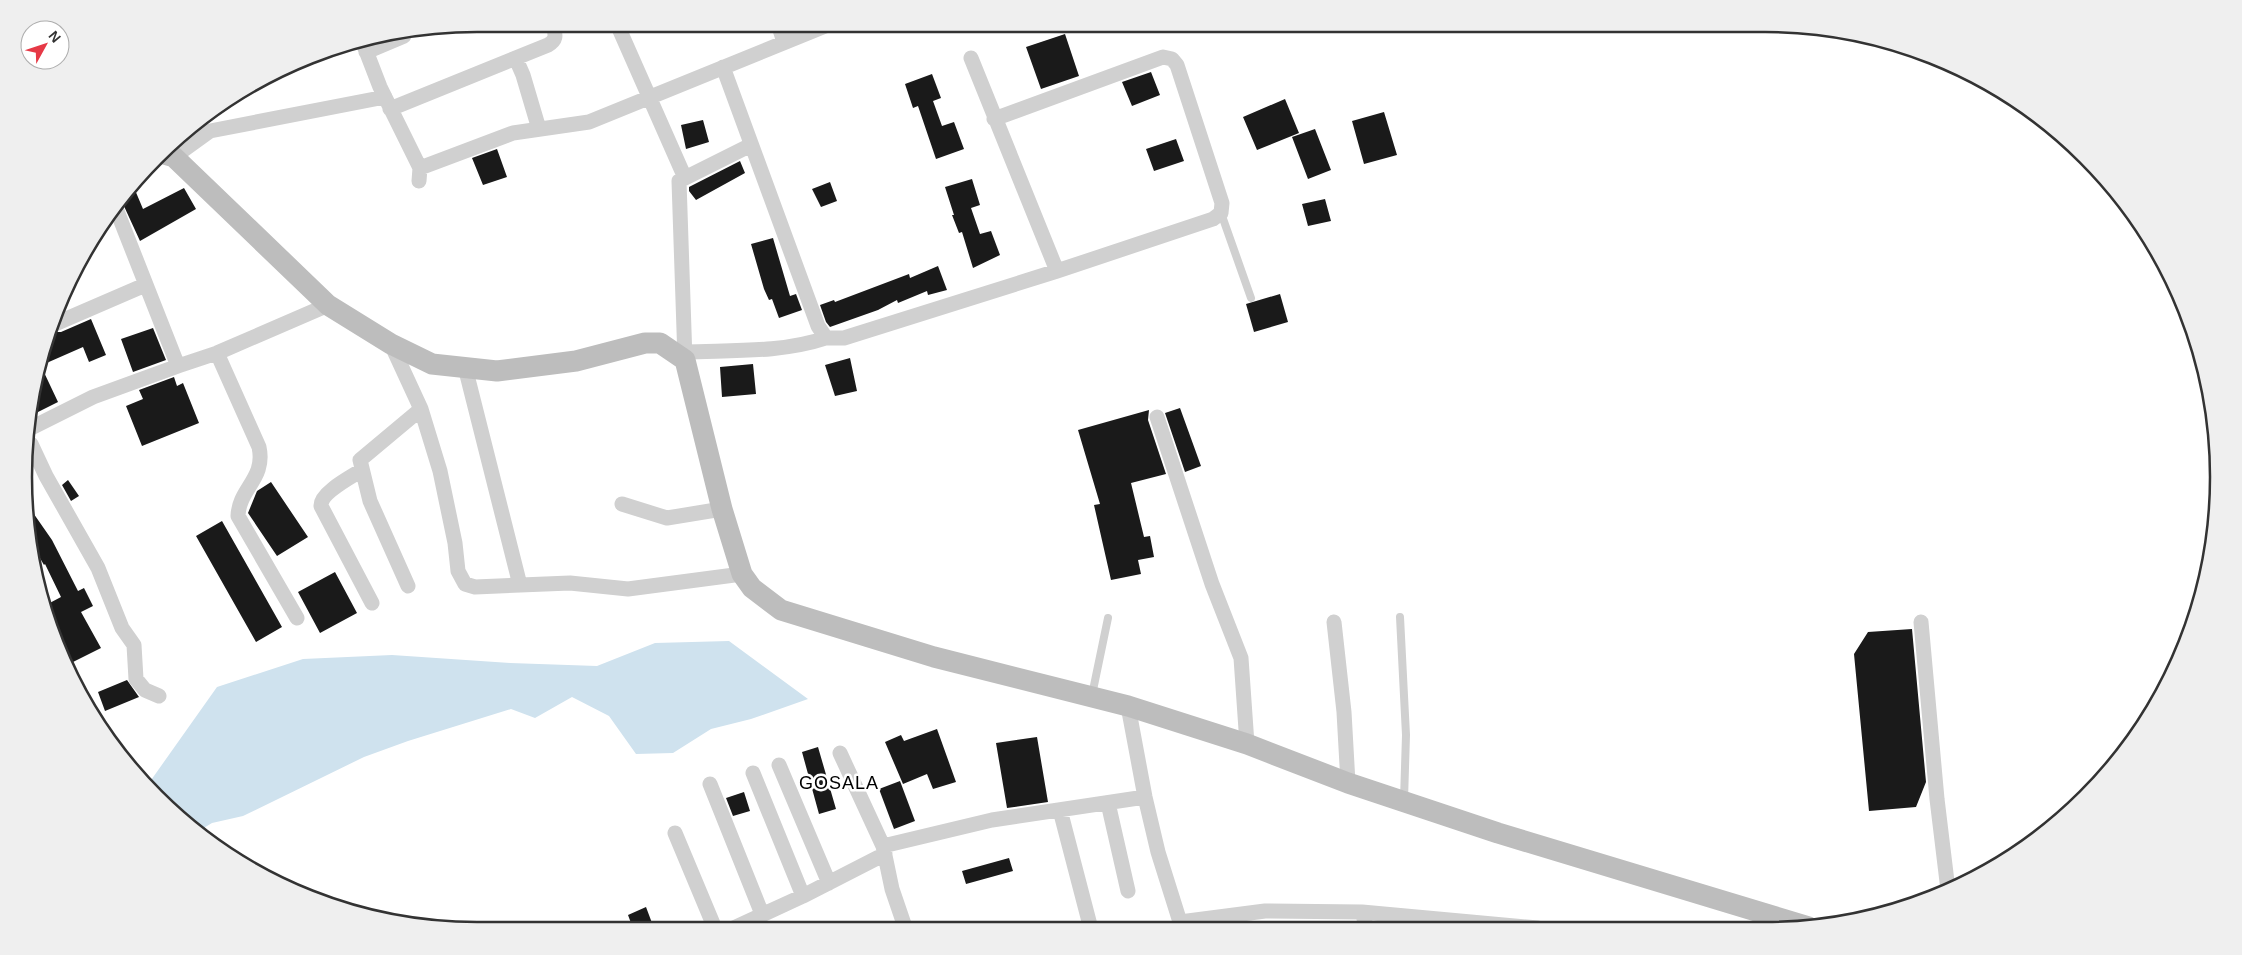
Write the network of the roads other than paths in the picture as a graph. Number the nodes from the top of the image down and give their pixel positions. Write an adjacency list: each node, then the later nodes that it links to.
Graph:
1 (555, 32): 8 (street)
2 (621, 32): 10 (street)
3 (781, 32): 5 (street)
4 (810, 32): 5 (street)
5 (784, 42): 9 (street)
6 (364, 47): 11 (street)
7 (971, 58): 12 (street)
8 (516, 59): 11 (street); 13 (street)
9 (723, 67): 10 (street); 14 (street)
10 (649, 96): 13 (street); 17 (street)
11 (388, 103): 13 (street); 15 (street)
12 (994, 119): 18 (street); 20 (street)
13 (539, 129)
14 (751, 145): 17 (street); 25 (street)
15 (175, 151)
16 (170, 156): 23 (main road)
17 (685, 178): 28 (street)
18 (1221, 213): 20 (street); 22 (lane)
19 (119, 214): 21 (street)
20 (1057, 271): 25 (street)
21 (145, 285): 24 (street); 29 (street)
22 (1251, 298)
23 (328, 304): 26 (main road); 27 (street)
24 (61, 321)
25 (826, 338): 28 (street)
26 (391, 344): 30 (main road); 31 (street)
27 (217, 353): 29 (street); 43 (street)
28 (685, 356): 30 (main road); 37 (main road)
29 (178, 366): 33 (street)
30 (464, 367): 39 (street)
31 (421, 409): 35 (street); 39 (street)
32 (1157, 417): 50 (street)
33 (35, 426)
34 (33, 448): 47 (street)
35 (362, 470): 40 (street); 41 (street)
36 (622, 504): 37 (street)
37 (722, 509): 38 (main road)
38 (742, 574): 39 (street); 48 (main road)
39 (520, 585)
40 (408, 586)
41 (372, 603)
42 (1400, 617): 57 (lane)
43 (297, 618)
44 (1108, 618): 48 (lane)
45 (1334, 622): 54 (street)
46 (1921, 622): 63 (street)
47 (159, 696)
48 (1091, 697): 49 (main road)
49 (1128, 706): 50 (main road); 56 (street)
50 (1247, 744): 54 (main road)
51 (840, 753): 61 (street)
52 (779, 764): 62 (street)
53 (753, 773): 65 (street)
54 (1348, 783): 57 (main road)
55 (710, 784): 67 (street)
56 (1145, 797): 58 (street); 72 (street)
57 (1404, 801): 76 (main road)
58 (1108, 803): 59 (street); 64 (street)
59 (1060, 810): 61 (street); 71 (street)
60 (674, 833): 68 (street)
61 (884, 850): 62 (street); 70 (street)
62 (829, 883): 65 (street)
63 (1947, 883)
64 (1128, 891)
65 (803, 896): 67 (street)
66 (1362, 912): 73 (street); 74 (street); 75 (street)
67 (762, 914): 69 (street)
68 (713, 922)
69 (744, 922)
70 (903, 922)
71 (1089, 922)
72 (1179, 922)
73 (1203, 922)
74 (1365, 922)
75 (1454, 922)
76 (1792, 922)

